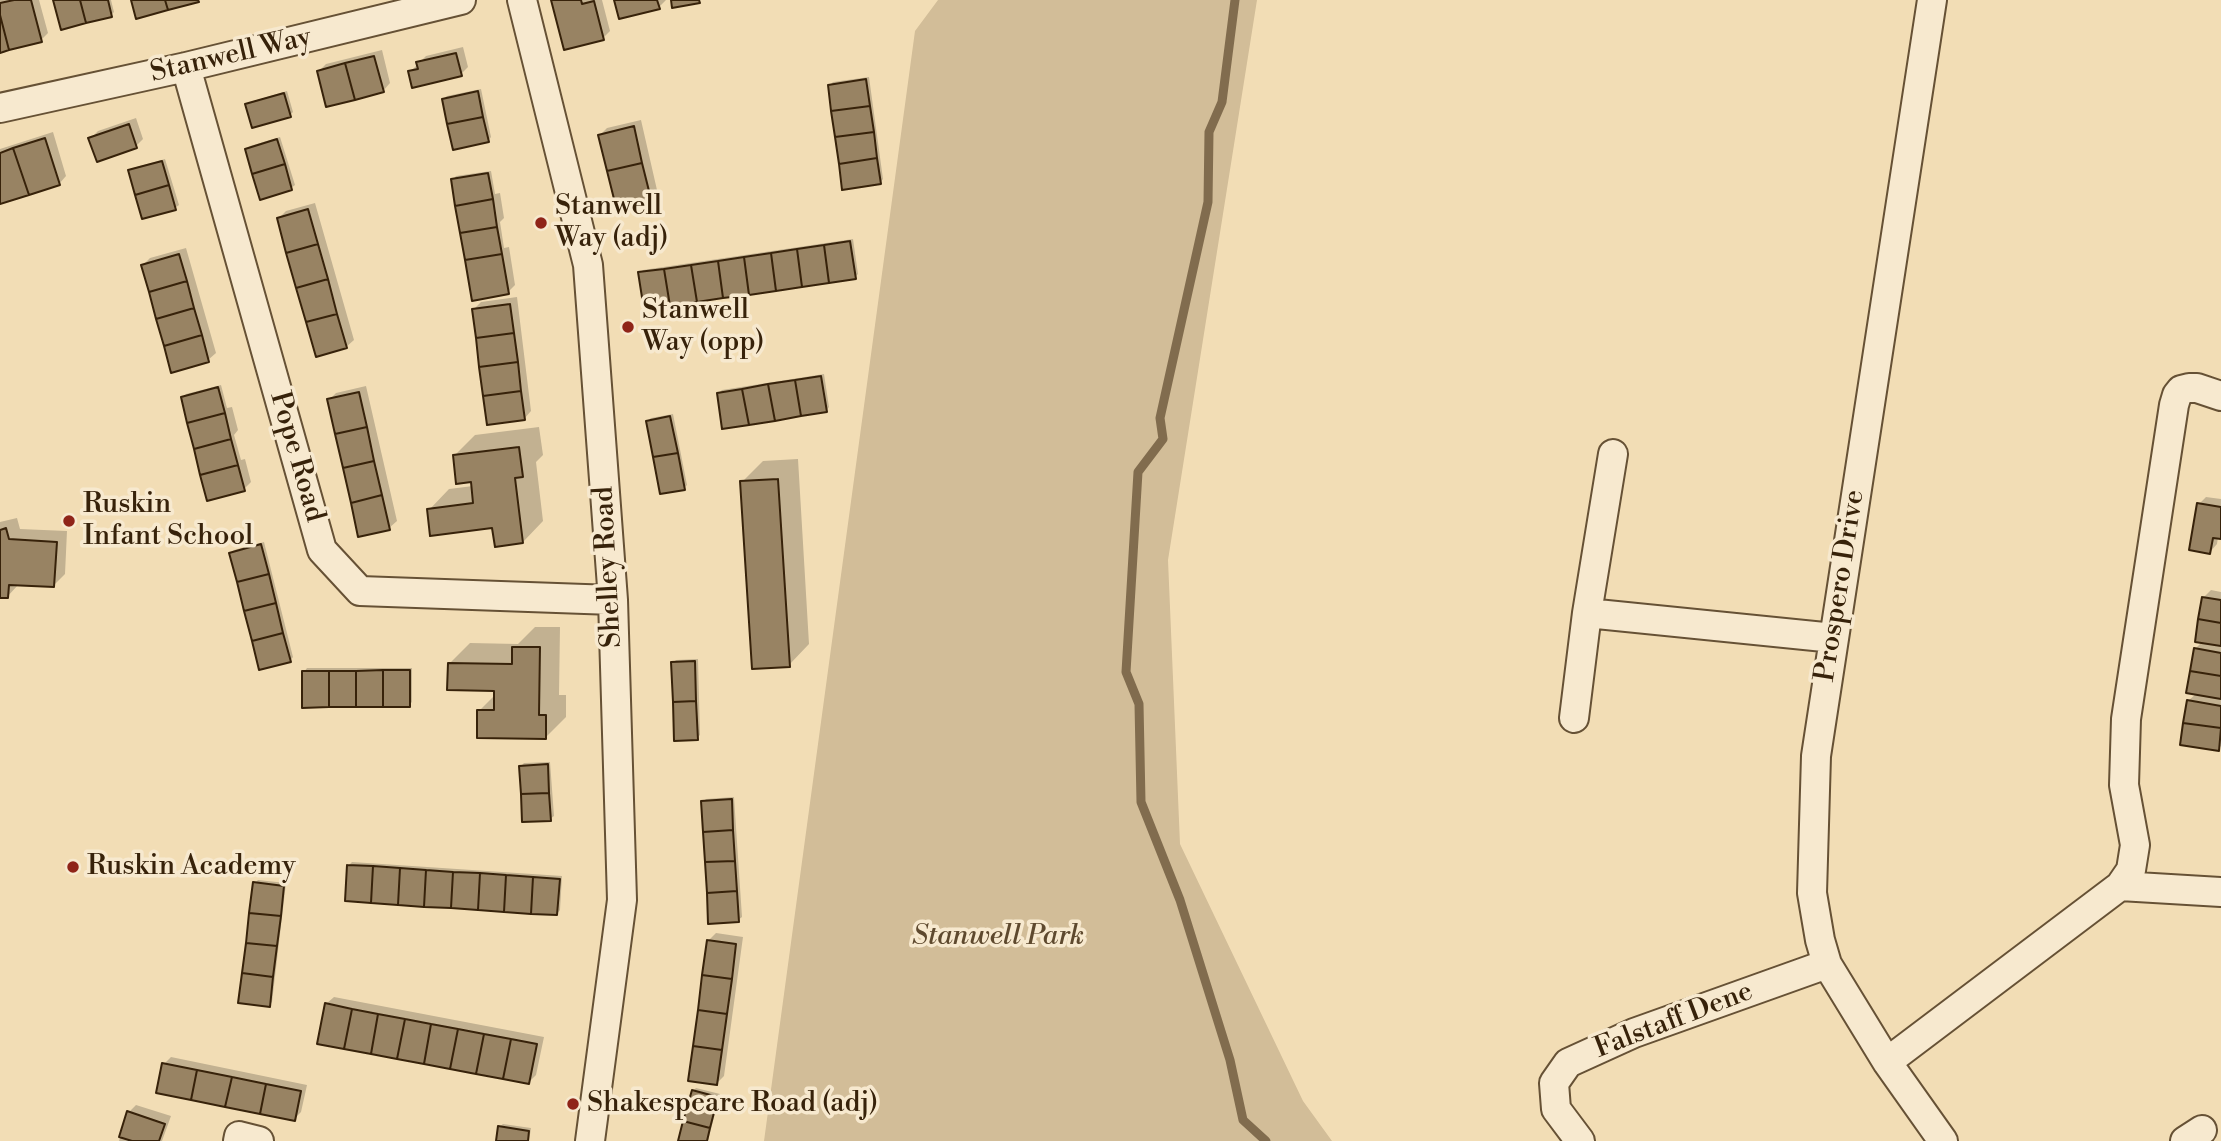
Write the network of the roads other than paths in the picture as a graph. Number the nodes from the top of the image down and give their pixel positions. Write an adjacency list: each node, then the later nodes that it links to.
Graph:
1 (461, 0): 4 (street, Stanwell Way)
2 (522, 0): 8 (street, Shelley Road)
3 (1932, 0): 10 (street, Prospero Drive)
4 (186, 67): 5 (street, Stanwell Way); 8 (street, Pope Road)
5 (0, 108)
6 (2221, 396): 12 (street)
7 (1613, 454): 9 (street)
8 (613, 600): 18 (street, Shelley Road)
9 (1587, 612): 10 (street); 11 (street)
10 (1834, 638): 14 (street, Prospero Drive)
11 (1574, 718)
12 (2120, 886): 13 (street); 15 (street)
13 (2221, 892)
14 (1827, 964): 15 (street, Prospero Drive); 19 (street, Falstaff Dene)
15 (1887, 1062): 20 (street, Prospero Drive)
16 (238, 1141): 17 (street)
17 (259, 1141)
18 (590, 1141)
19 (1580, 1141)
20 (1944, 1141)

